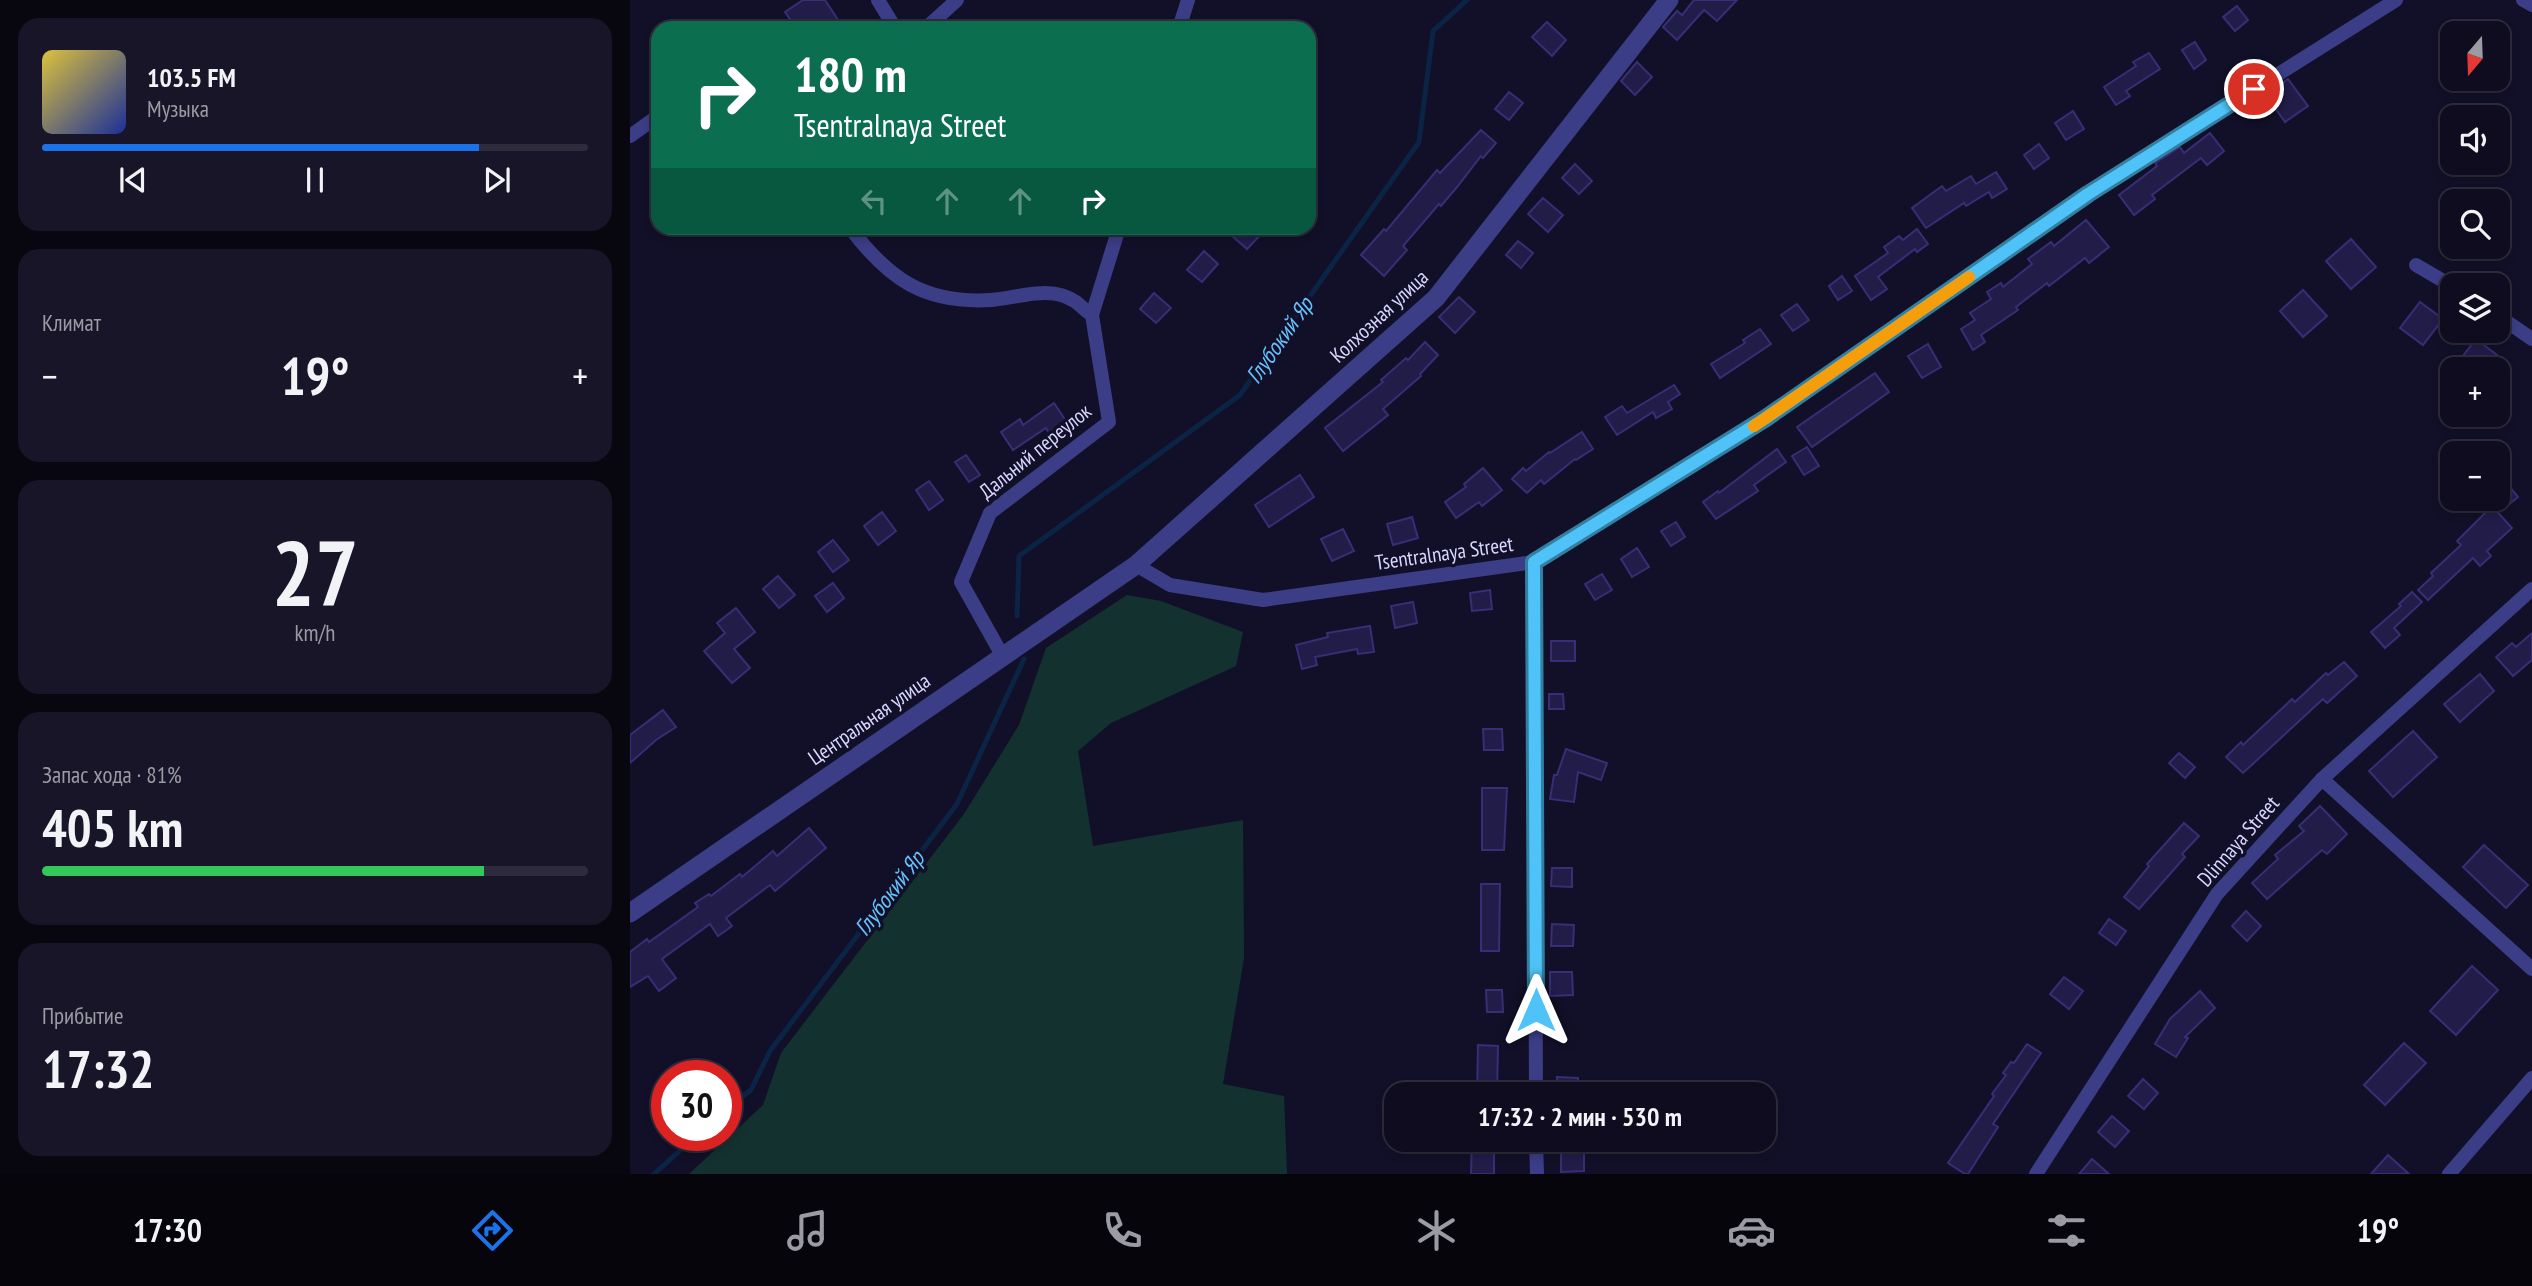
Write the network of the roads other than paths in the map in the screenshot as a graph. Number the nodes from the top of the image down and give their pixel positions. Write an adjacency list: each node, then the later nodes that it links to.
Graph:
1 (878, 0): 8 (street)
2 (957, 0): 9 (street)
3 (1188, 0): 10 (street)
4 (1669, 0): 21 (street, Колхозная улица)
5 (2396, 0): 20 (street, Tsentralnaya Street)
6 (2522, 0): 7 (street)
7 (2532, 5)
8 (891, 21)
9 (934, 21)
10 (1182, 21)
11 (651, 121): 12 (street)
12 (630, 136)
13 (856, 235): 17 (street)
14 (1117, 235): 17 (street, Дальний переулок)
15 (2416, 265): 16 (street)
16 (2440, 279)
17 (1092, 316): 23 (street, Дальний переулок)
18 (2510, 324): 19 (street)
19 (2532, 339)
20 (1534, 562): 21 (street, Tsentralnaya Street); 28 (street)
21 (1136, 565): 23 (street, Центральная улица)
22 (2532, 589): 24 (street, Dlinnaya Street)
23 (1002, 655): 25 (street, Центральная улица)
24 (2322, 779): 26 (street); 31 (street, Dlinnaya Street)
25 (630, 913)
26 (2532, 969)
27 (2532, 1078): 32 (street)
28 (1536, 1082)
29 (1536, 1152): 30 (street)
30 (1536, 1174)
31 (2036, 1174)
32 (2449, 1174)

